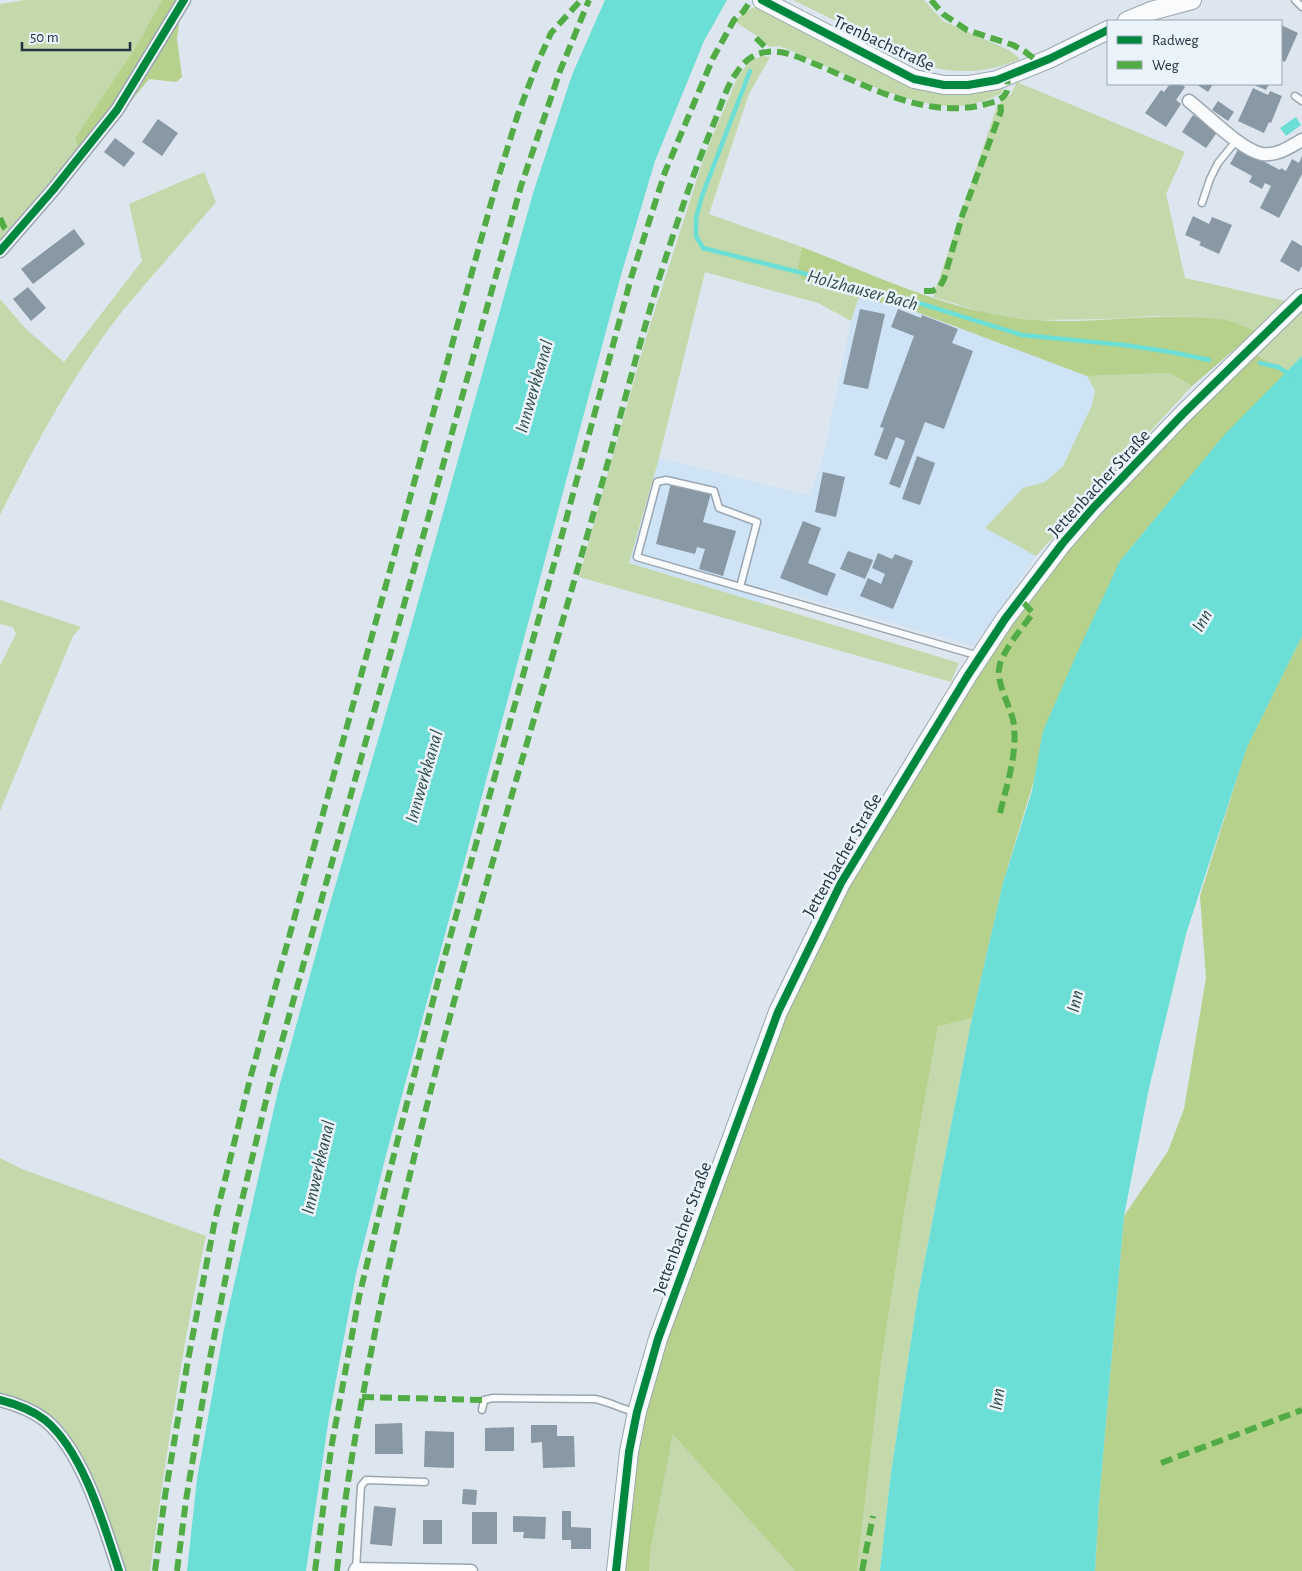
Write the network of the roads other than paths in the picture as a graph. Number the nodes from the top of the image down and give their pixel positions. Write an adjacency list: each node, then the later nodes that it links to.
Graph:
1 (184, 0): 15 (street)
2 (762, 0): 8 (street, Trenbachstraße)
3 (1192, 0): 5 (street)
4 (1296, 0): 6 (lane)
5 (1162, 4): 7 (street)
6 (1302, 7)
7 (1129, 20)
8 (1107, 30)
9 (1295, 96): 11 (lane)
10 (1189, 101): 12 (street)
11 (1302, 101)
12 (1236, 140): 13 (street); 14 (lane)
13 (1302, 140)
14 (1202, 203)
15 (0, 251)
16 (1302, 298): 18 (street, Jettenbacher Straße)
17 (740, 587): 17 (lane); 18 (lane)
18 (980, 656): 21 (street, Jettenbacher Straße)
19 (0, 1400): 24 (street)
20 (482, 1410): 21 (lane)
21 (637, 1412): 26 (street, Jettenbacher Straße)
22 (425, 1482): 23 (lane)
23 (356, 1570): 25 (street)
24 (119, 1571)
25 (471, 1571)
26 (616, 1571)

